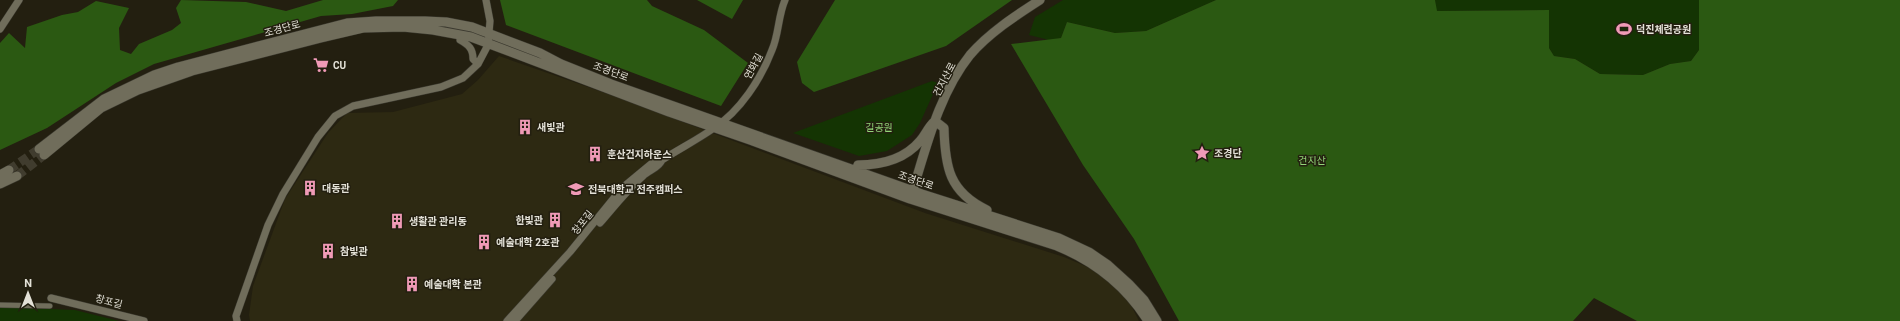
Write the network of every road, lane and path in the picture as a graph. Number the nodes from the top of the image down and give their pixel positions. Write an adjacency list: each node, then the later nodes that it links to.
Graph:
1 (19, 0): 5 (street)
2 (486, 0): 6 (street)
3 (785, 0): 11 (street, 연화길)
4 (1040, 0): 10 (street, 건지산로)
5 (0, 29)
6 (489, 33): 7 (street, 조경단로); 8 (street); 11 (street, 조경단로)
7 (461, 35): 8 (street, 조경단로); 9 (street)
8 (488, 44): 9 (street); 11 (street, 조경단로)
9 (478, 64): 22 (street)
10 (935, 121): 13 (street); 16 (street, 건지산로); 17 (street)
11 (719, 125): 12 (street, 창포길); 13 (street, 조경단로); 16 (street, 조경단로)
12 (662, 160): 23 (street, 창포길); 24 (street, 창포길)
13 (856, 170): 16 (street, 조경단로)
14 (0, 174): 15 (street)
15 (0, 184)
16 (912, 195): 17 (street, 조경단로); 25 (street, 조경단로)
17 (1006, 221): 26 (street, 조경단로)
18 (51, 298): 21 (street, 창포길)
19 (0, 305): 20 (street)
20 (50, 306)
21 (144, 321)
22 (237, 321)
23 (507, 321)
24 (515, 321)
25 (1148, 321)
26 (1157, 321)

